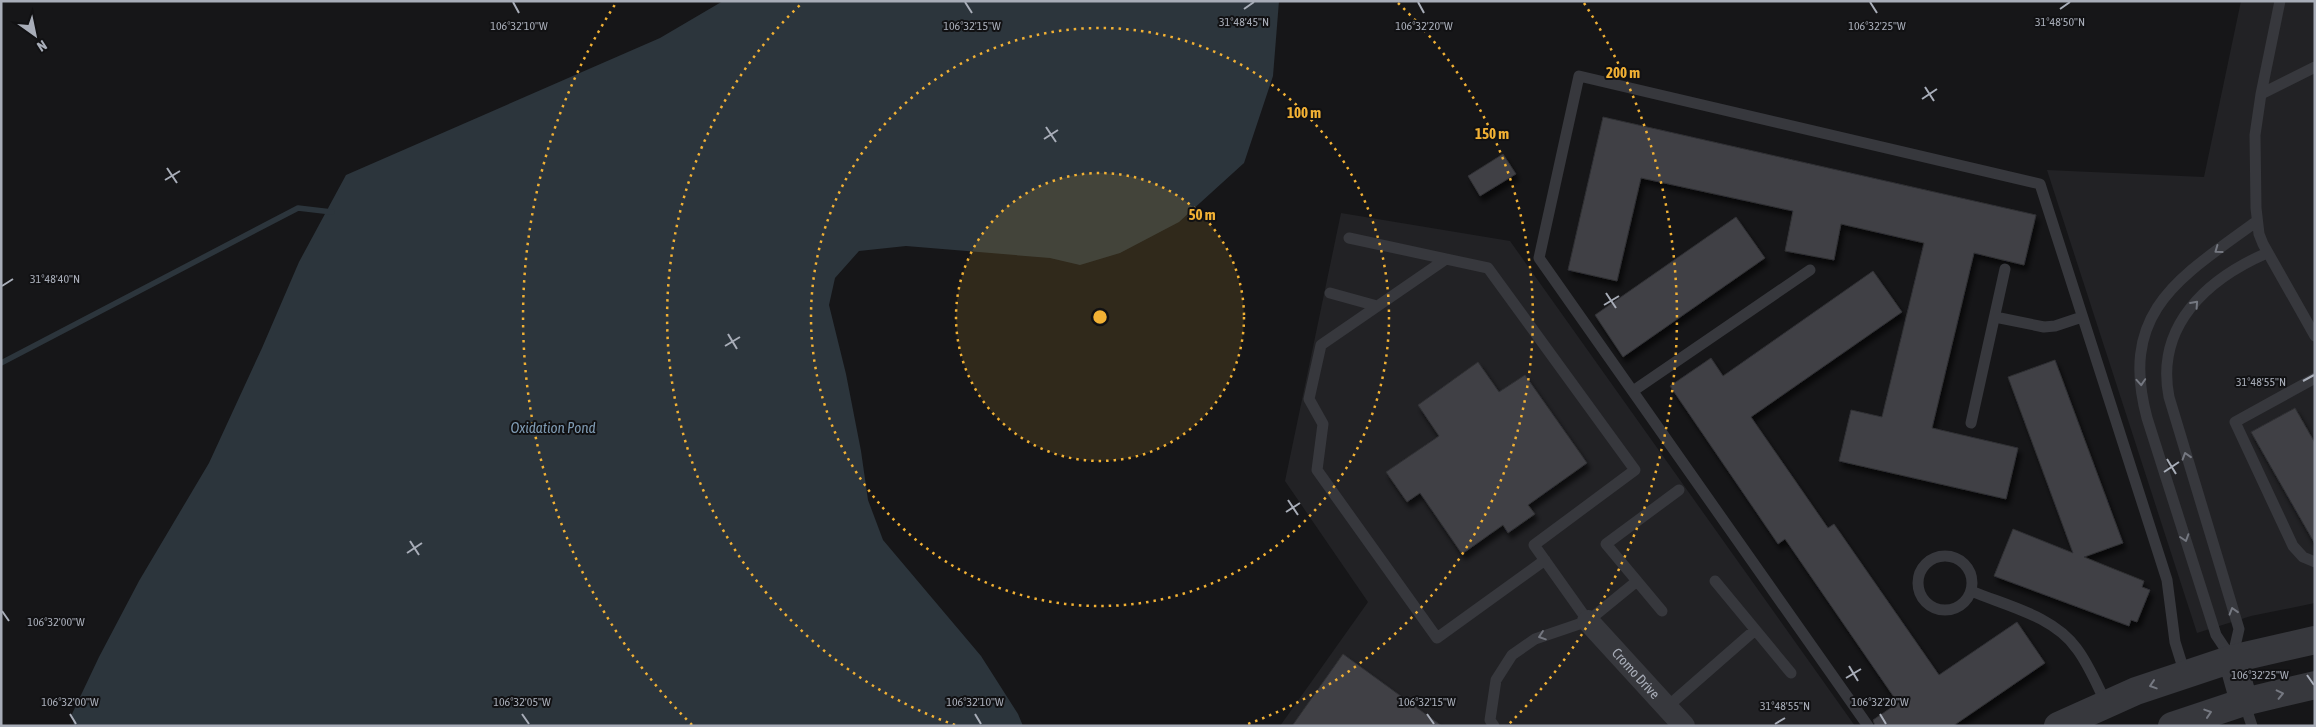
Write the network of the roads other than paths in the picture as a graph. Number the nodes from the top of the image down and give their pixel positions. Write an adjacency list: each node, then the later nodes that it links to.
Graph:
1 (2280, 1): 3 (lane)
2 (2315, 67): 3 (lane)
3 (2261, 94): 4 (lane)
4 (2257, 221): 6 (lane); 28 (lane, one-way to 28)
5 (1349, 238): 7 (lane)
6 (2267, 254): 14 (lane); 28 (lane, one-way to 6)
7 (1446, 259): 11 (lane); 19 (lane)
8 (1810, 270): 16 (lane)
9 (2005, 270): 12 (lane)
10 (1330, 293): 11 (lane)
11 (1377, 306): 19 (lane)
12 (1995, 317): 13 (lane); 17 (lane)
13 (2082, 317): 16 (lane); 30 (lane)
14 (2315, 336)
15 (2315, 378): 20 (lane)
16 (1633, 391): 37 (lane)
17 (1971, 422)
18 (1679, 490): 21 (lane)
19 (1545, 560): 25 (lane)
20 (2315, 562)
21 (1638, 581): 24 (lane); 25 (lane)
22 (1715, 582): 26 (lane)
23 (1971, 591): 23 (lane); 32 (lane)
24 (1662, 611)
25 (1588, 620): 33 (street, Cromo Drive); 35 (lane, one-way to 35)
26 (1755, 630): 29 (lane); 33 (lane)
27 (2315, 640): 28 (street)
28 (2232, 659): 30 (street); 34 (street)
29 (1791, 673)
30 (2186, 674): 32 (street, one-way to 32)
31 (2315, 685): 34 (street, one-way to 31)
32 (2106, 703): 38 (street)
33 (1667, 707): 36 (street, Cromo Drive)
34 (2248, 714): 39 (street, one-way to 34)
35 (1494, 726)
36 (1684, 726)
37 (1868, 726)
38 (2058, 726)
39 (2172, 726)

